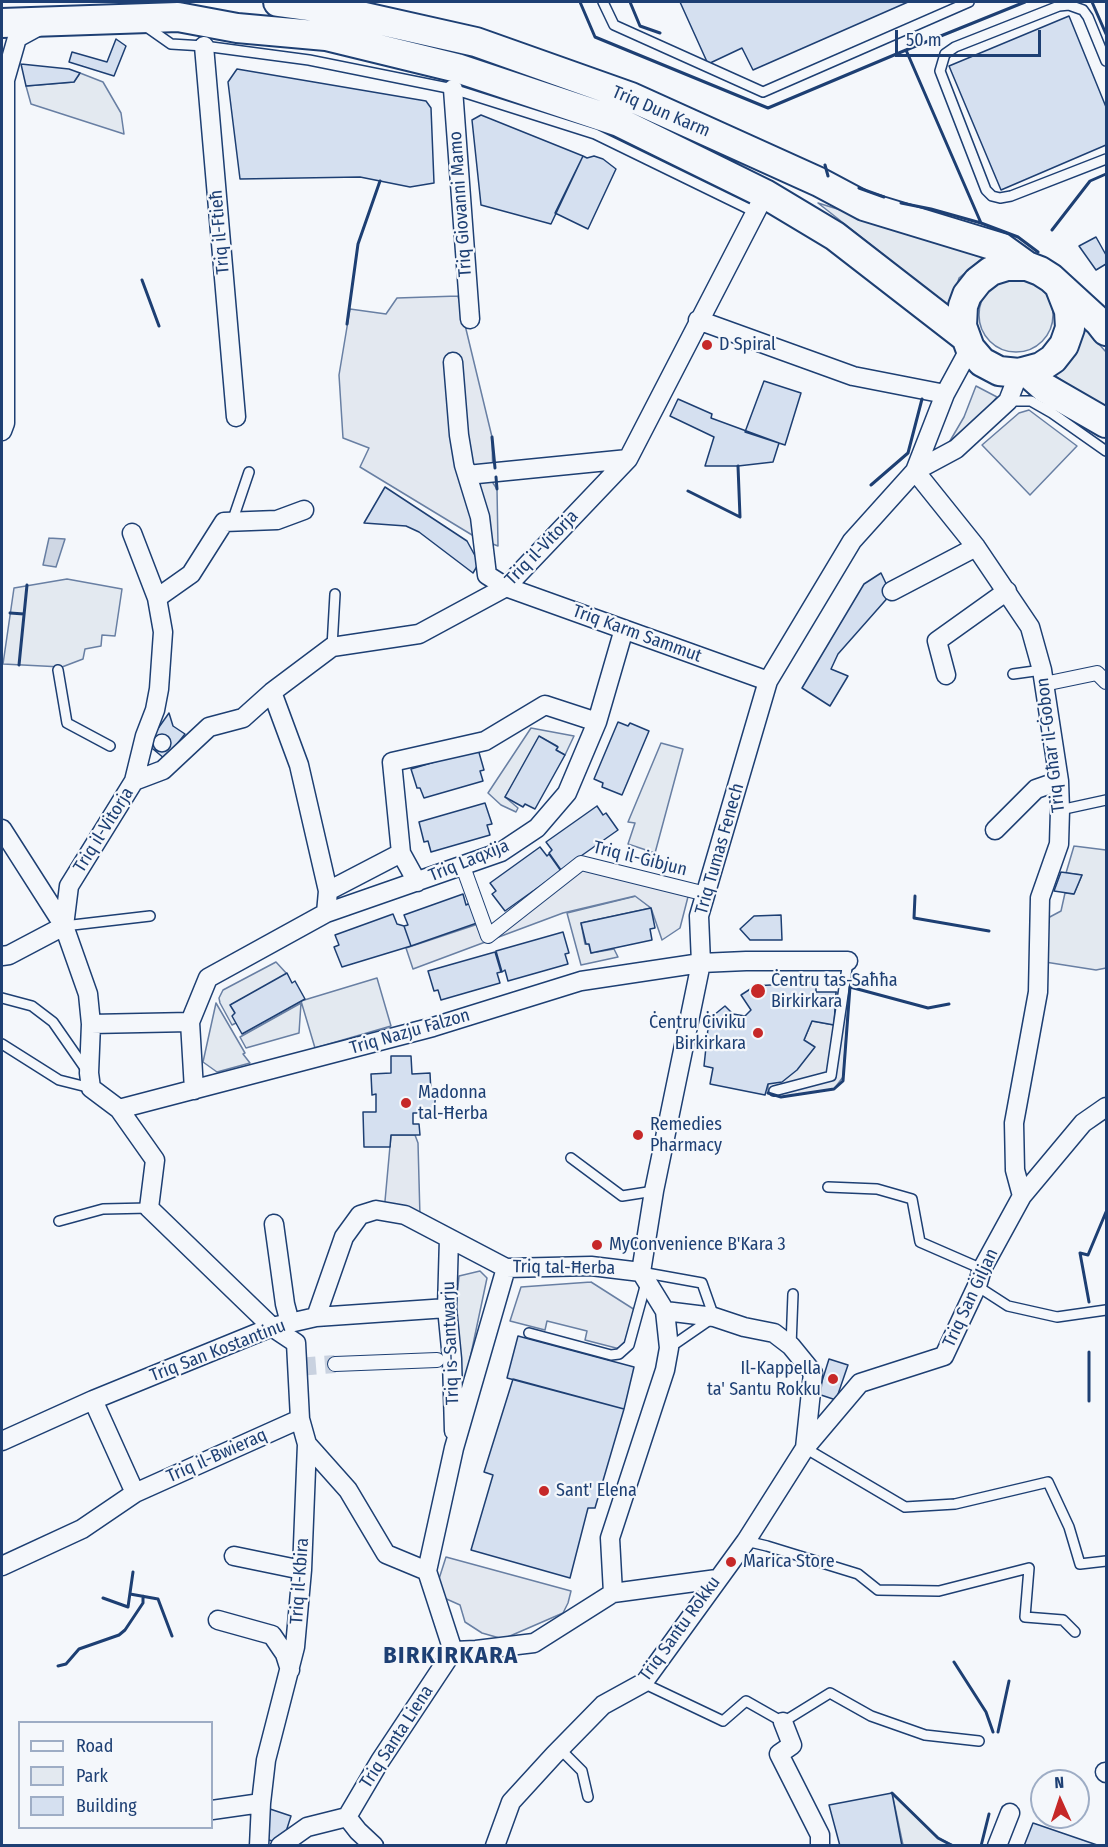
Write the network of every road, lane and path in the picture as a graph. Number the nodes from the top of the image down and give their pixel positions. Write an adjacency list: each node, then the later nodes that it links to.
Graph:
1 (278, 2): 14 (highway, Triq Dun Karm)
2 (603, 2): 3 (lane)
3 (969, 2)
4 (133, 17): 5 (highway, Triq Dun Karm); 7 (highway, Triq Dun Karm); 8 (lane, Triq Dun Karm)
5 (49, 21): 6 (highway, Triq Dun Karm); 10 (street)
6 (2, 23)
7 (238, 39): 8 (lane, Triq Dun Karm); 11 (highway, Triq Dun Karm)
8 (204, 46): 24 (street, Triq il-Ftieħ)
9 (1107, 61): 12 (lane)
10 (3, 77): 26 (street)
11 (455, 79): 13 (highway, Triq Dun Karm); 16 (street, Triq Giovanni Mamo)
12 (1107, 159)
13 (760, 203): 17 (street, Triq il-Vitorja); 19 (highway, Triq Dun Karm)
14 (1027, 266): 15 (highway, Triq Dun Karm); 19 (highway)
15 (1060, 288): 18 (highway, Triq Dun Karm); 21 (highway)
16 (470, 319)
17 (698, 320): 22 (street); 28 (street, Triq il-Vitorja)
18 (1107, 331)
19 (967, 342): 21 (highway, Triq Dun Karm); 22 (street, Triq Tumas Fenech)
20 (453, 362): 31 (street)
21 (1036, 387): 23 (street, Triq Tumas Fenech); 23 (lane, Triq Dun Karm); 25 (highway, Triq Dun Karm); 27 (lane, Triq Dun Karm)
22 (945, 394): 29 (street, Triq Tumas Fenech)
23 (1008, 401): 29 (street, Triq Tumas Fenech)
24 (236, 417)
25 (1107, 423)
26 (2, 431)
27 (1107, 451)
28 (628, 459): 31 (street); 36 (street, Triq il-Vitorja)
29 (915, 471): 35 (street, Triq Għar il-Ġobon); 47 (street, Triq Tumas Fenech)
30 (249, 472): 33 (lane)
31 (467, 475): 36 (street)
32 (304, 510): 33 (street)
33 (232, 522): 40 (street)
34 (132, 533): 40 (street)
35 (976, 548): 37 (street); 38 (street, Triq Għar il-Ġobon)
36 (506, 587): 41 (street, Triq Karm Sammut); 42 (street, Triq il-Vitorja)
37 (892, 591)
38 (1007, 591): 45 (street); 46 (street, Triq Għar il-Ġobon)
39 (335, 594): 42 (lane)
40 (157, 598): 53 (street)
41 (624, 629): 47 (street, Triq Karm Sammut); 50 (street, Triq Laqxija)
42 (332, 647): 49 (street, Triq il-Vitorja)
43 (58, 670): 51 (lane)
44 (1013, 674): 46 (lane)
45 (946, 675)
46 (1043, 677): 48 (street); 52 (street, Triq Għar il-Ġobon)
47 (768, 681): 62 (street, Triq Tumas Fenech)
48 (1106, 682)
49 (272, 692): 53 (street, Triq il-Vitorja); 61 (street)
50 (597, 722): 58 (street); 59 (street, Triq Laqxija)
51 (110, 746)
52 (1059, 781): 55 (street, Triq Għar il-Ġobon); 57 (street)
53 (134, 782): 65 (street, Triq il-Vitorja)
54 (1107, 800): 55 (lane)
55 (1060, 810): 81 (street, Triq Għar il-Ġobon)
56 (2, 829): 65 (street)
57 (995, 830)
58 (401, 853): 60 (street); 61 (street)
59 (462, 864): 60 (street, Triq Laqxija); 62 (street, Triq il-Ġibjun)
60 (417, 882): 63 (street, Triq Laqxija)
61 (328, 891): 63 (street)
62 (706, 894): 68 (street, Triq Tumas Fenech)
63 (326, 913): 70 (street, Triq Laqxija)
64 (150, 916): 65 (lane)
65 (64, 926): 66 (street); 71 (street)
66 (2, 956)
67 (848, 961): 68 (street, Triq Nazju Falzon); 75 (lane)
68 (701, 963): 74 (street, Triq Nazju Falzon); 80 (street, Triq Tumas Fenech)
69 (2, 998): 73 (lane)
70 (190, 1022): 71 (street); 74 (street, Triq Laqxija)
71 (91, 1024): 73 (street)
72 (2, 1044): 73 (lane)
73 (90, 1080): 77 (street)
74 (194, 1090): 77 (street, Triq Nazju Falzon)
75 (774, 1091)
76 (1107, 1107): 81 (street, Triq San Ġiljan)
77 (119, 1109): 82 (street)
78 (571, 1158): 80 (lane)
79 (828, 1187): 88 (lane)
80 (654, 1191): 87 (street, Triq Tumas Fenech)
81 (1022, 1196): 88 (street, Triq San Ġiljan)
82 (149, 1208): 83 (lane); 95 (street)
83 (59, 1221)
84 (274, 1224): 95 (street)
85 (449, 1238): 86 (street, Triq tal-Ħerba); 90 (street, Triq is-Santwarju); 93 (street, Triq tal-Ħerba)
86 (506, 1268): 87 (street, Triq tal-Ħerba); 105 (street, Triq is-Santwarju)
87 (644, 1276): 92 (street); 94 (lane, Triq tal-Ħerba); 96 (lane)
88 (980, 1278): 91 (lane); 106 (street, Triq San Ġiljan)
89 (794, 1294): 97 (lane)
90 (447, 1308): 93 (street, Triq San Kostantinu); 105 (street, Triq is-Santwarju)
91 (1107, 1310)
92 (665, 1311): 94 (street); 98 (street)
93 (316, 1317): 95 (street, Triq San Kostantinu)
94 (714, 1317): 97 (street); 98 (lane)
95 (281, 1325): 101 (street, Triq San Kostantinu); 102 (street, Triq il-Kbira)
96 (529, 1333)
97 (791, 1346): 106 (street)
98 (669, 1348): 115 (street)
99 (437, 1360): 100 (street)
100 (335, 1364)
101 (93, 1400): 103 (street, Triq San Kostantinu); 107 (street)
102 (300, 1419): 104 (street, Triq il-Kbira); 107 (street, Triq il-Bwieraq)
103 (2, 1441)
104 (307, 1444): 112 (street, Triq il-Kbira); 113 (street)
105 (454, 1448): 113 (street, Triq is-Santwarju)
106 (805, 1448): 108 (street, Triq Santu Rokku); 110 (lane)
107 (135, 1493): 111 (street, Triq il-Bwieraq)
108 (746, 1541): 114 (street, Triq Santu Rokku); 117 (lane)
109 (234, 1556): 112 (street)
110 (1107, 1561)
111 (2, 1566)
112 (302, 1570): 119 (street, Triq il-Kbira)
113 (427, 1570): 118 (street)
114 (717, 1579): 115 (street); 120 (street, Triq Santu Rokku)
115 (614, 1593): 118 (street)
116 (218, 1620): 119 (street)
117 (1075, 1632)
118 (453, 1651): 128 (street, Triq Santa Liena)
119 (290, 1670): 125 (street, Triq il-Kbira)
120 (643, 1683): 121 (lane); 123 (street, Triq Santu Rokku)
121 (783, 1722): 122 (lane); 133 (street)
122 (979, 1741)
123 (560, 1749): 124 (lane); 132 (street, Triq Santu Rokku)
124 (588, 1797)
125 (261, 1803): 126 (street); 129 (street, Triq il-Kbira)
126 (213, 1810)
127 (1010, 1813): 134 (street)
128 (347, 1816): 130 (street); 131 (street)
129 (259, 1845)
130 (280, 1845)
131 (374, 1845)
132 (495, 1845)
133 (820, 1845)
134 (997, 1845)

